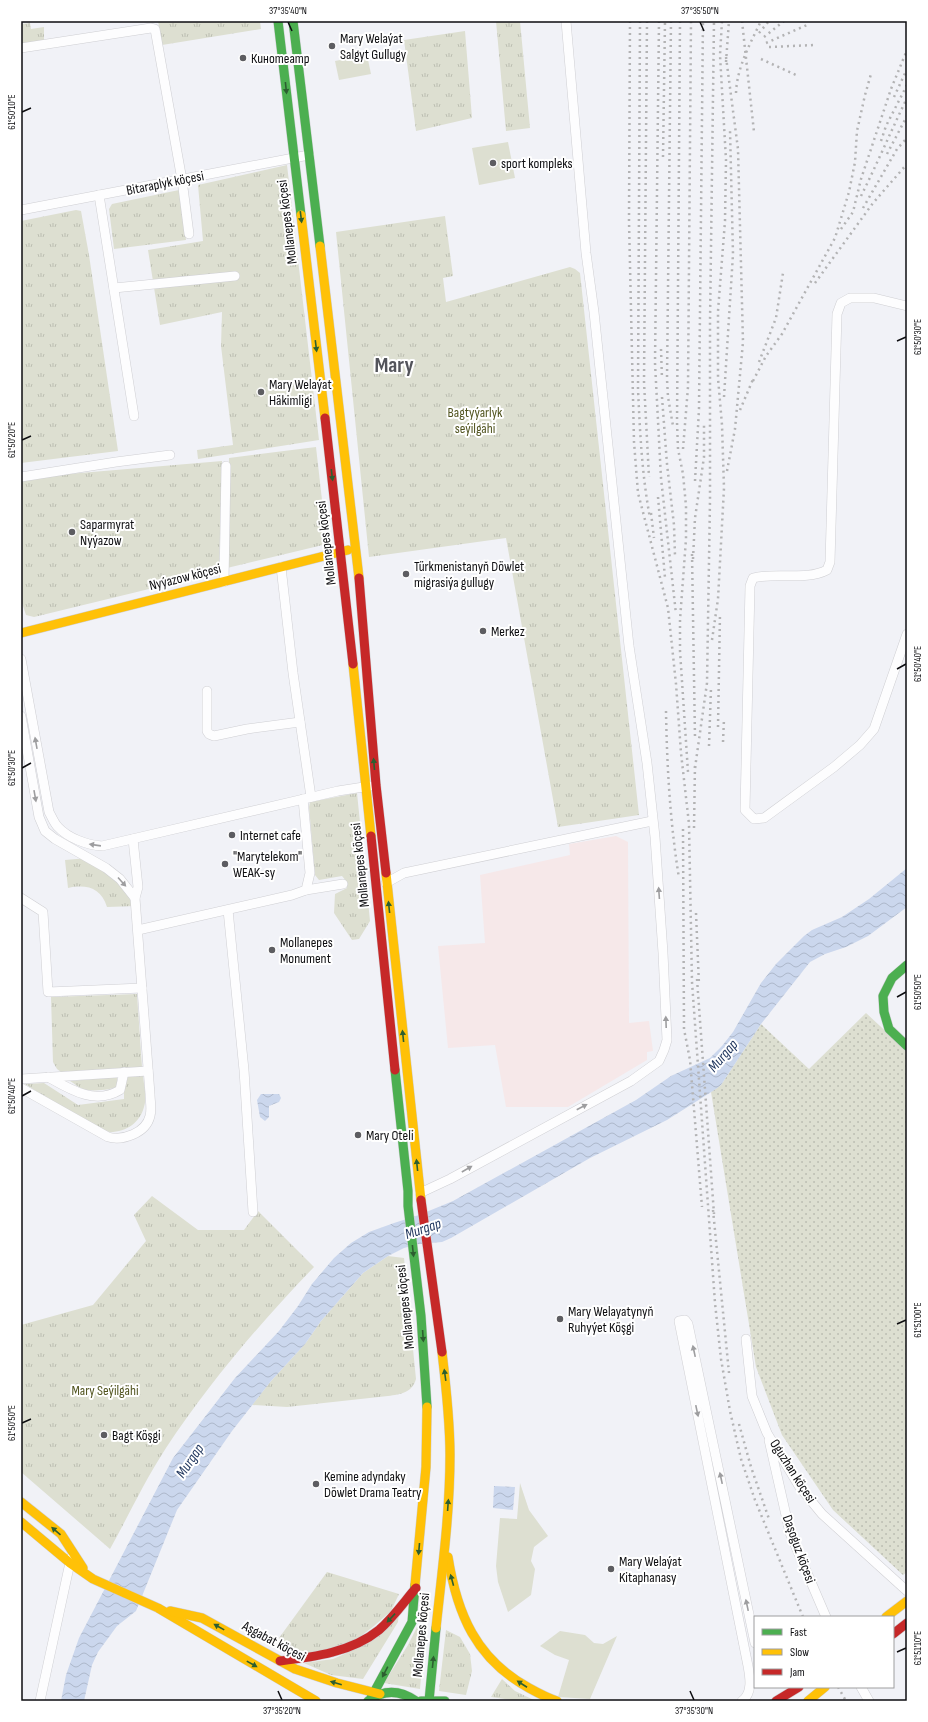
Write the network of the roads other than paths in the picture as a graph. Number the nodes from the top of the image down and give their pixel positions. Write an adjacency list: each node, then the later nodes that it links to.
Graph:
1 (278, 21): 6 (street, Mollanepes köçesi, one-way to 6)
2 (293, 21): 5 (street, Mollanepes köçesi)
3 (566, 21): 31 (street)
4 (21, 48): 7 (street)
5 (309, 155): 6 (street, Bitaraplyk köçesi); 18 (street, Mollanepes köçesi)
6 (294, 158): 7 (street, Bitaraplyk köçesi); 19 (street, Mollanepes köçesi, one-way to 19)
7 (182, 180): 8 (street, Bitaraplyk köçesi); 10 (street)
8 (99, 195): 9 (street, Bitaraplyk köçesi); 12 (street)
9 (21, 210)
10 (189, 234)
11 (235, 276): 12 (street)
12 (114, 288): 14 (street)
13 (907, 306): 23 (street)
14 (134, 416)
15 (170, 455): 17 (street)
16 (226, 466): 21 (street)
17 (21, 477)
18 (356, 548): 19 (street, Nyýazow köçesi); 28 (street, Mollanepes köçesi, one-way to 18)
19 (341, 552): 20 (street, Nyýazow köçesi); 29 (street, Mollanepes köçesi)
20 (281, 567): 21 (street, Nyýazow köçesi); 27 (street)
21 (224, 582): 22 (street, Nyýazow köçesi)
22 (21, 633)
23 (907, 634)
24 (21, 659): 32 (street, one-way to 24)
25 (207, 691): 27 (street)
26 (21, 716): 37 (street, one-way to 37)
27 (300, 722): 30 (street)
28 (376, 785): 29 (street); 33 (street, Mollanepes köçesi)
29 (366, 787): 30 (street); 51 (street, Mollanepes köçesi, one-way to 51)
30 (307, 798): 32 (street); 35 (street)
31 (652, 821): 33 (street); 48 (street, one-way to 31)
32 (133, 839): 37 (street)
33 (386, 883): 48 (street, Mollanepes köçesi, one-way to 33)
34 (343, 884): 35 (street)
35 (306, 890): 38 (street)
36 (21, 898): 41 (street)
37 (136, 898): 39 (street)
38 (228, 910): 39 (street); 49 (street)
39 (138, 930): 41 (street)
40 (907, 965): 42 (street)
41 (142, 988): 43 (street)
42 (907, 1046)
43 (148, 1071): 44 (street); 47 (street)
44 (124, 1072): 45 (street); 45 (street)
45 (48, 1077): 46 (street)
46 (21, 1079)
47 (21, 1088)
48 (420, 1193): 50 (street, Mollanepes köçesi)
49 (253, 1212)
50 (436, 1314): 51 (street); 58 (street, Mollanepes köçesi, one-way to 50)
51 (421, 1316): 62 (street, Mollanepes köçesi, one-way to 62)
52 (746, 1339): 53 (street, Oguzhan köçesi)
53 (768, 1433): 63 (street, Oguzhan köçesi); 66 (street, Daşoguz köçesi)
54 (21, 1502): 59 (street, one-way to 54)
55 (729, 1518): 56 (street); 56 (street, one-way to 56); 70 (street, one-way to 55)
56 (719, 1521): 86 (street)
57 (21, 1522): 60 (street, Aşgabat köçesi)
58 (445, 1533): 83 (street, Mollanepes köçesi, one-way to 58); 85 (street, one-way to 58)
59 (72, 1551): 60 (street); 61 (street)
60 (70, 1563): 61 (street, Aşgabat köçesi); 79 (street)
61 (90, 1576): 65 (street, Aşgabat köçesi)
62 (416, 1588): 71 (street, one-way to 71); 77 (street, Mollanepes köçesi, one-way to 77)
63 (907, 1591)
64 (907, 1600): 67 (street)
65 (158, 1608): 71 (street, Aşgabat köçesi, one-way to 65); 76 (street, Aşgabat köçesi, one-way to 76)
66 (826, 1616)
67 (887, 1616)
68 (907, 1624): 69 (street)
69 (894, 1633)
70 (754, 1638)
71 (280, 1661): 77 (street, Aşgabat köçesi, one-way to 71)
72 (796, 1688): 87 (street)
73 (804, 1688): 78 (street)
74 (825, 1688): 78 (street)
75 (862, 1688): 88 (street)
76 (302, 1692): 80 (street); 81 (street, Aşgabat köçesi)
77 (373, 1696): 82 (street, Aşgabat köçesi)
78 (812, 1700)
79 (40, 1701)
80 (309, 1701)
81 (316, 1701)
82 (416, 1701): 83 (street, Aşgabat köçesi)
83 (429, 1701): 84 (street, Aşgabat köçesi)
84 (445, 1701)
85 (557, 1701)
86 (742, 1701)
87 (776, 1701)
88 (869, 1701)

